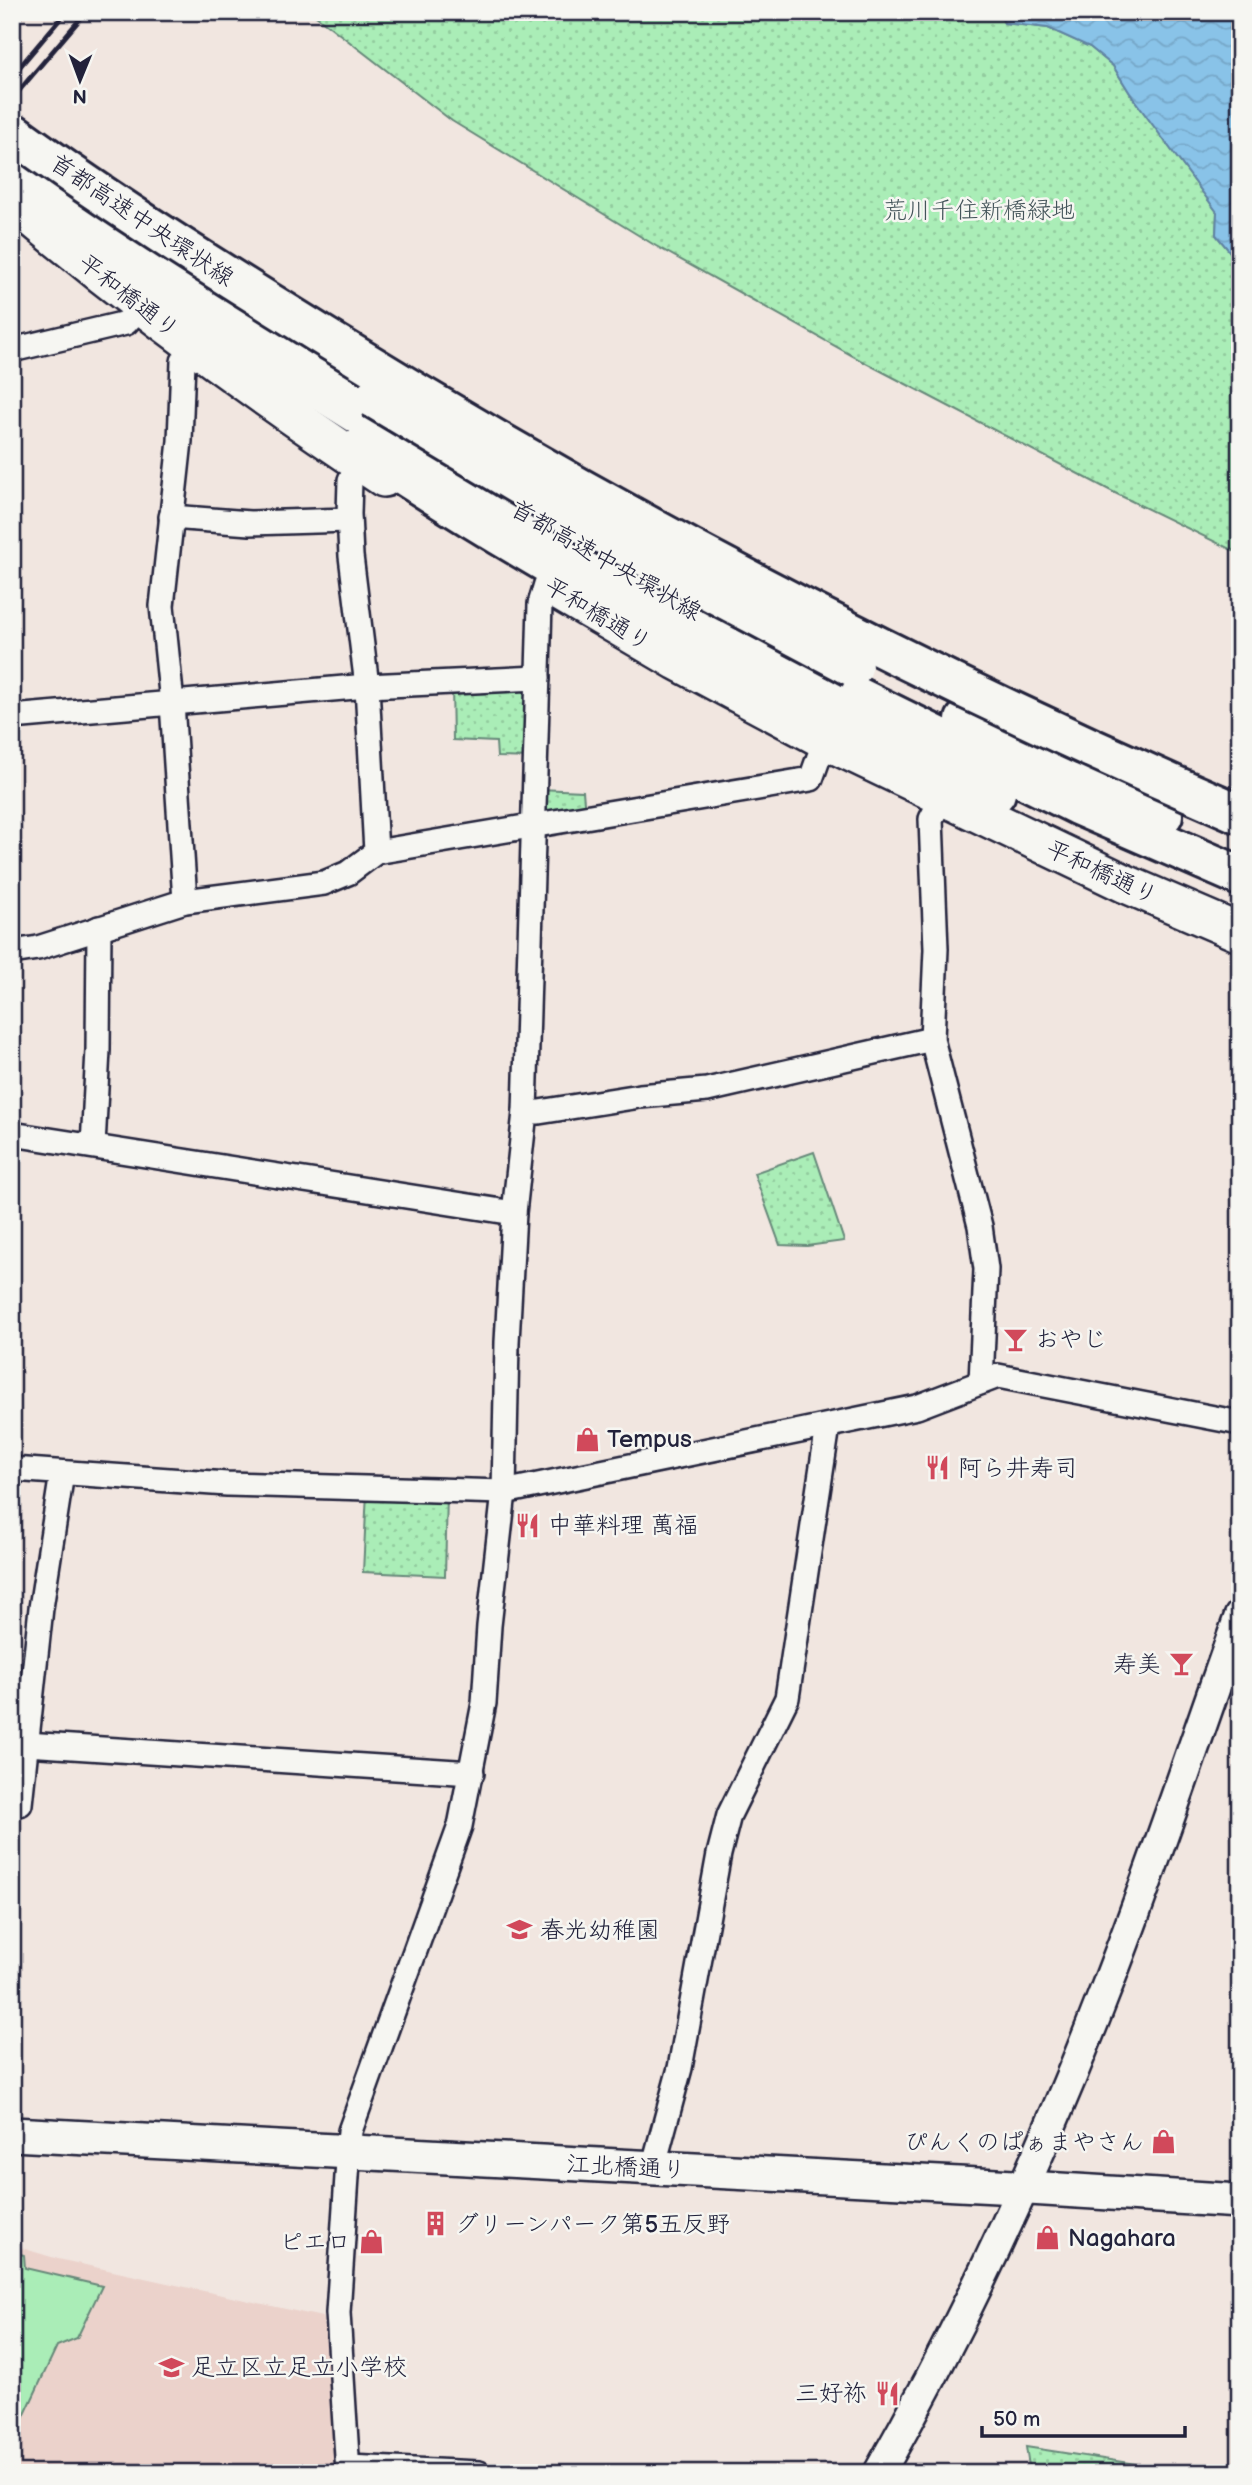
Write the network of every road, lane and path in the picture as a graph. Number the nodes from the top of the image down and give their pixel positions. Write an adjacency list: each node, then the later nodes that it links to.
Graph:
1 (12, 132): 4 (highway, 首都高速中央環状線, bridge)
2 (12, 150): 11 (main road, 平和橋通り)
3 (20, 189): 5 (main road, 平和橋通り); 25 (highway, 首都高速中央環状線); 27 (highway)
4 (122, 210): 20 (highway, 首都高速中央環状線, bridge); 22 (highway, bridge)
5 (141, 306): 6 (main road, 平和橋通り); 7 (street)
6 (194, 346): 8 (main road, 平和橋通り); 9 (street)
7 (12, 350)
8 (359, 462): 10 (street); 12 (main road, 平和橋通り)
9 (171, 517): 10 (street); 15 (street)
10 (349, 520): 14 (street)
11 (613, 539): 19 (main road); 24 (main road, 平和橋通り)
12 (545, 584): 13 (street); 17 (main road, 平和橋通り)
13 (538, 678): 14 (street); 21 (street)
14 (367, 686): 15 (street); 23 (street)
15 (172, 703): 16 (street); 26 (street)
16 (12, 717)
17 (825, 740): 18 (main road, 平和橋通り); 21 (street)
18 (943, 796): 29 (main road, 平和橋通り); 31 (street)
19 (1240, 801)
20 (1240, 814)
21 (535, 826): 23 (street); 32 (street)
22 (1240, 849)
23 (376, 852): 26 (street)
24 (1240, 861)
25 (1240, 876)
26 (185, 901): 28 (street)
27 (1240, 904)
28 (99, 928): 30 (street); 34 (street)
29 (1240, 933)
30 (12, 952)
31 (932, 1039): 32 (street); 36 (street)
32 (525, 1112): 35 (street)
33 (12, 1134): 34 (street)
34 (93, 1146): 35 (street)
35 (514, 1213): 41 (street)
36 (981, 1381): 37 (street); 38 (street)
37 (1240, 1423)
38 (828, 1426): 41 (street); 48 (street)
39 (12, 1469): 40 (street)
40 (62, 1473): 41 (street); 43 (street)
41 (504, 1492): 44 (street)
42 (1237, 1634): 49 (street)
43 (26, 1744): 44 (street); 45 (street)
44 (472, 1773): 47 (street)
45 (12, 1803)
46 (12, 2134): 47 (main road, 江北橋通り)
47 (348, 2153): 48 (main road, 江北橋通り); 51 (street)
48 (653, 2168): 49 (main road, 江北橋通り)
49 (1023, 2188): 50 (main road, 江北橋通り); 53 (street)
50 (1240, 2201)
51 (348, 2470): 52 (street)
52 (479, 2473)
53 (879, 2473)

